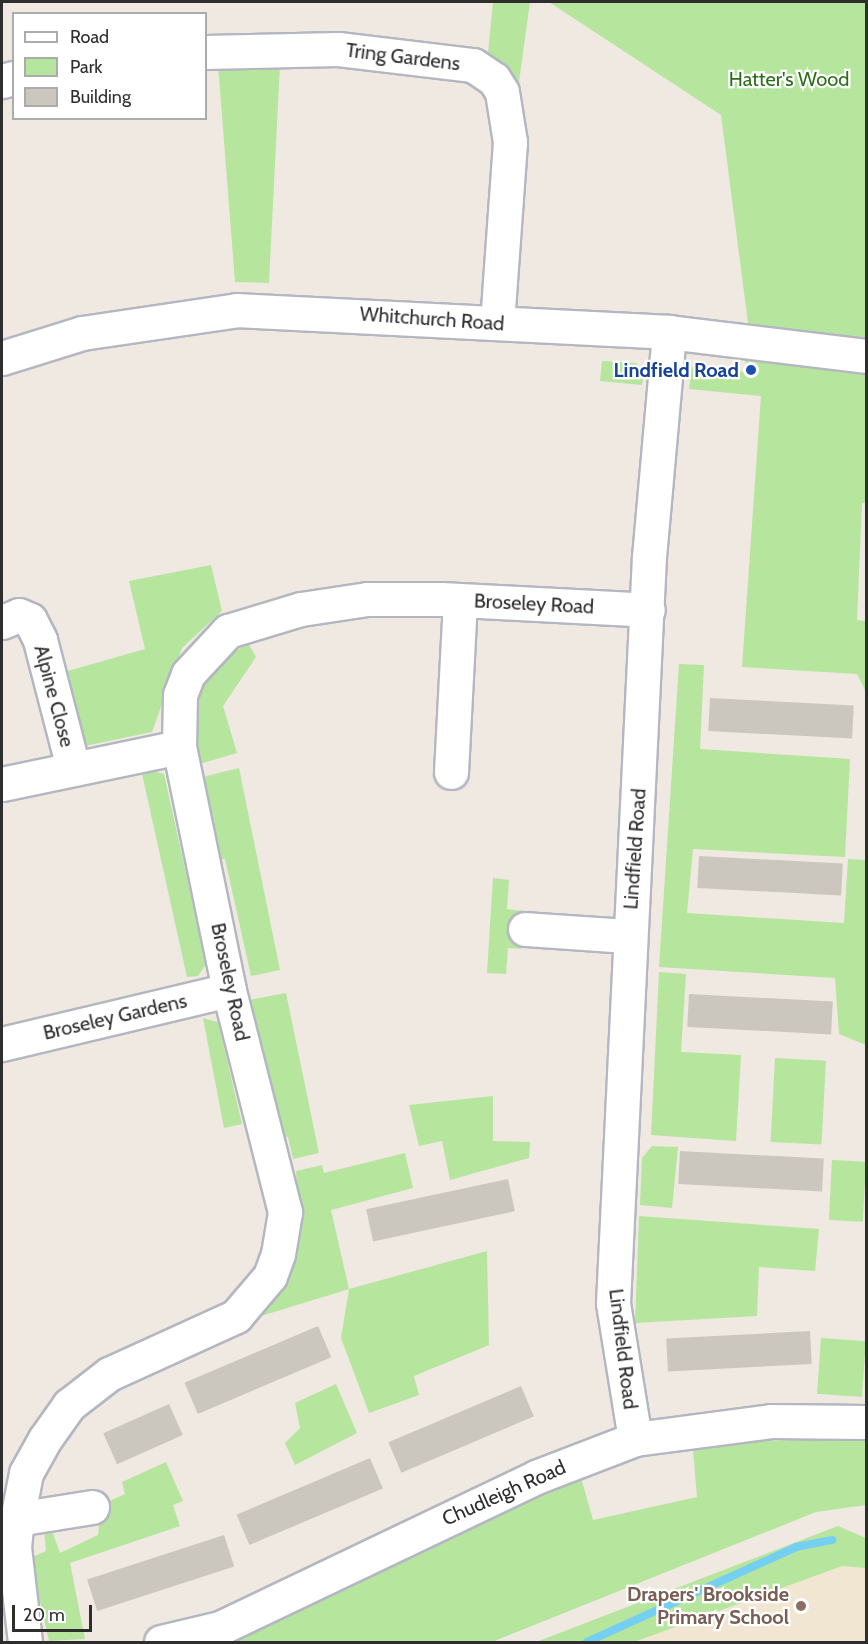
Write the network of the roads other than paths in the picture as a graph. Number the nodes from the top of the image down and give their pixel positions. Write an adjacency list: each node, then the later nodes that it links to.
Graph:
1 (207, 52): 2 (street, Tring Gardens)
2 (497, 323): 3 (street, Whitchurch Road); 5 (street, Whitchurch Road)
3 (669, 332): 4 (street, Whitchurch Road); 7 (street, Lindfield Road)
4 (867, 356)
5 (2, 358)
6 (460, 600): 7 (street, Broseley Road); 9 (street, Broseley Road); 11 (street)
7 (648, 610): 14 (street, Lindfield Road)
8 (2, 622): 10 (street, Alpine Close)
9 (179, 747): 10 (street); 15 (street, Broseley Road)
10 (73, 768): 12 (street)
11 (451, 772)
12 (2, 784)
13 (525, 929): 14 (street, Lindfield Road)
14 (629, 936): 18 (street, Lindfield Road)
15 (229, 990): 16 (street, Broseley Gardens); 19 (street, Broseley Road)
16 (2, 1044)
17 (867, 1422): 18 (street, Chudleigh Road)
18 (635, 1439): 23 (street, Chudleigh Road)
19 (14, 1467): 21 (street, Broseley Road)
20 (92, 1508): 21 (street)
21 (16, 1519): 22 (street, Broseley Road)
22 (25, 1642)
23 (161, 1642)

